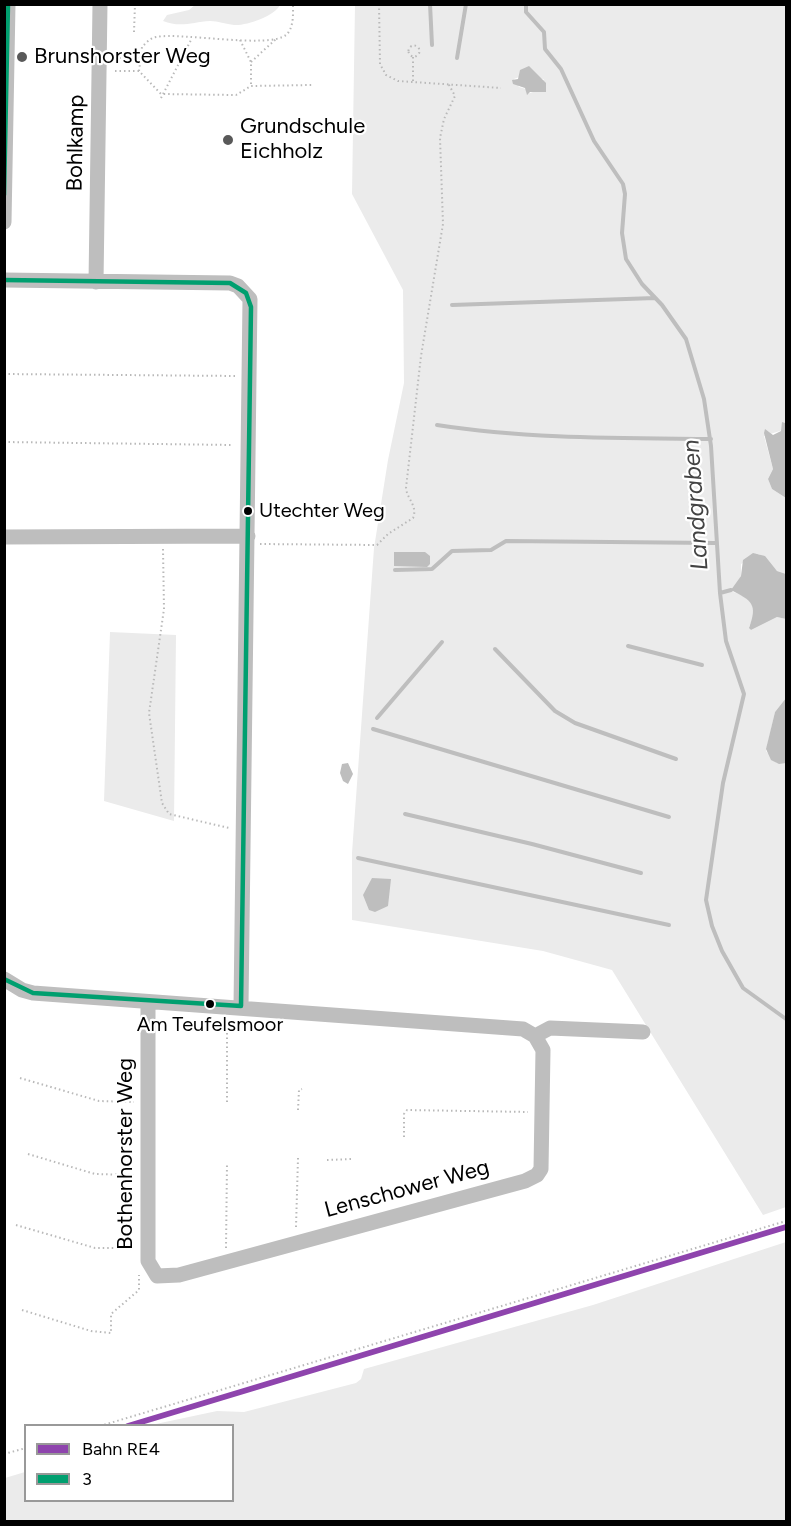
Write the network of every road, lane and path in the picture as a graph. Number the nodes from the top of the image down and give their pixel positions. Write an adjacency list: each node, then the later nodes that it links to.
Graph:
1 (8, 4): 22 (street)
2 (100, 4): 25 (street, Bohlkamp)
3 (135, 4): 6 (path)
4 (293, 4): 8 (path)
5 (379, 4): 16 (path)
6 (134, 32)
7 (192, 38): 9 (path); 12 (path); 21 (path)
8 (276, 39): 9 (path); 13 (path)
9 (240, 40): 13 (path)
10 (413, 56): 16 (path)
11 (115, 58): 12 (path)
12 (139, 58): 15 (path)
13 (251, 62): 19 (path)
14 (115, 71): 15 (path)
15 (139, 71): 21 (path)
16 (413, 81): 17 (path)
17 (448, 83): 20 (path); 32 (path)
18 (312, 85): 19 (path)
19 (251, 86): 21 (path)
20 (501, 88)
21 (161, 96)
22 (5, 181): 23 (street)
23 (4, 222)
24 (4, 280): 25 (street)
25 (96, 282): 27 (street)
26 (4, 374): 27 (path)
27 (250, 376): 29 (street)
28 (4, 442): 29 (path)
29 (249, 445): 32 (street)
30 (4, 537): 31 (street)
31 (162, 537): 32 (street); 33 (path)
32 (248, 540): 33 (street)
33 (243, 831): 36 (street)
34 (5, 979): 35 (street)
35 (148, 1002): 36 (street); 41 (street, Bothenhorster Weg)
36 (234, 1006): 38 (street); 42 (path)
37 (643, 1032): 38 (street)
38 (535, 1036): 44 (street, Lenschower Weg)
39 (20, 1078): 41 (path)
40 (302, 1089): 43 (path)
41 (148, 1102): 51 (street, Bothenhorster Weg)
42 (227, 1102)
43 (298, 1110)
44 (542, 1112): 45 (path); 54 (street, Lenschower Weg)
45 (404, 1137)
46 (28, 1154): 51 (path)
47 (298, 1158): 54 (path)
48 (352, 1159): 49 (path)
49 (327, 1160)
50 (227, 1164): 56 (path)
51 (148, 1175): 55 (street, Bothenhorster Weg)
52 (786, 1221): 58 (path)
53 (16, 1225): 55 (path)
54 (296, 1243): 56 (street, Lenschower Weg)
55 (149, 1260): 56 (street, Lenschower Weg); 57 (path)
56 (226, 1262)
57 (22, 1310)
58 (103, 1424)
59 (24, 1449): 60 (path)
60 (4, 1454)

